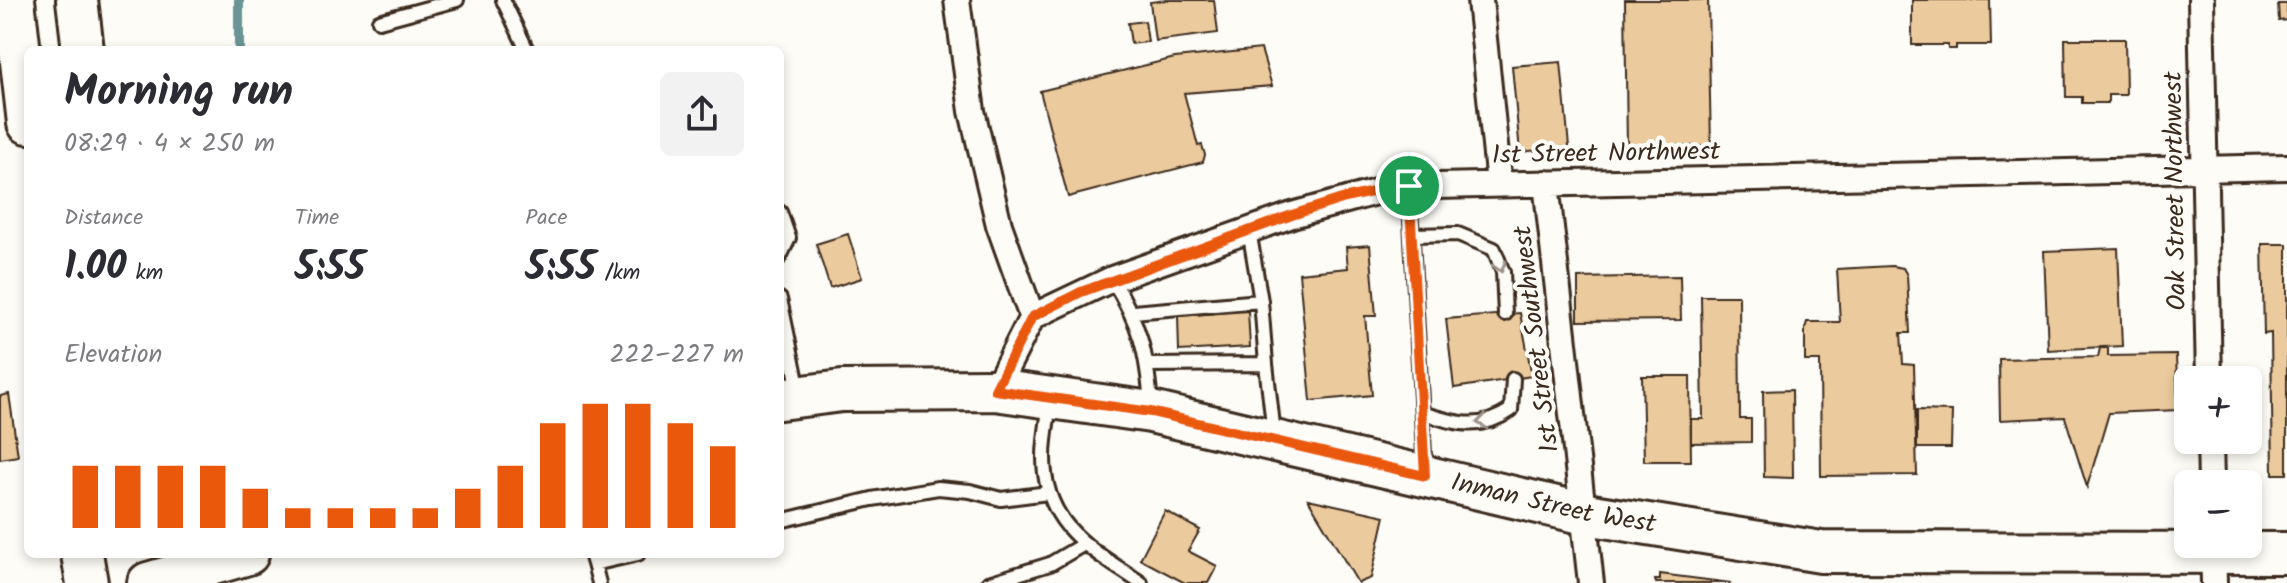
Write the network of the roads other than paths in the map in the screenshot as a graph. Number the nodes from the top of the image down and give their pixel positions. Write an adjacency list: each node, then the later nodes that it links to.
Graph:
1 (14, 0): 11 (main road)
2 (77, 0): 9 (main road)
3 (457, 0): 8 (lane)
4 (503, 0): 10 (lane)
5 (957, 0): 25 (street)
6 (1480, 0): 15 (street)
7 (2201, 0): 13 (street, Oak Street Northwest)
8 (379, 21)
9 (83, 46)
10 (525, 46)
11 (24, 88)
12 (2287, 167): 13 (street, 1st Street Northwest)
13 (2203, 170): 14 (street, 1st Street Northwest); 29 (street, Oak Street Northwest)
14 (1546, 183): 15 (street, 1st Street Northwest); 39 (street, 1st Street Southwest)
15 (1499, 184): 16 (street, 1st Street Northwest)
16 (1409, 186): 18 (street, 1st Street Northwest); 19 (lane)
17 (784, 224): 20 (lane)
18 (1249, 230): 21 (street, 1st Street Northwest); 22 (lane)
19 (1412, 235): 24 (lane, one-way to 24); 35 (lane)
20 (784, 249)
21 (1112, 279): 23 (lane); 25 (street, 1st Street Northwest)
22 (1261, 301): 23 (lane); 27 (lane)
23 (1133, 312): 28 (lane)
24 (1505, 314)
25 (1032, 317): 31 (street)
26 (784, 339): 32 (lane)
27 (1266, 364): 28 (lane); 36 (lane)
28 (1148, 365): 34 (lane)
29 (2209, 366)
30 (1513, 379): 35 (lane, one-way to 35)
31 (995, 390): 32 (main road, Inman Street West); 33 (main road, Inman Street West)
32 (790, 398)
33 (1050, 398): 34 (main road, Inman Street West); 38 (lane)
34 (1151, 412): 36 (main road, Inman Street West)
35 (1422, 413): 37 (lane)
36 (1275, 441): 37 (main road, Inman Street West)
37 (1425, 476): 39 (main road, Inman Street West)
38 (1048, 493): 40 (lane); 41 (lane)
39 (1586, 514): 47 (main road, Inman Street West); 53 (street, 1st Street Southwest)
40 (784, 520)
41 (1084, 544): 51 (lane); 52 (lane)
42 (2287, 553): 47 (main road, Inman Street West)
43 (83, 558): 48 (main road)
44 (145, 558): 49 (main road)
45 (234, 558): 49 (main road)
46 (593, 559): 50 (lane)
47 (2213, 561)
48 (87, 583)
49 (148, 583)
50 (599, 583)
51 (988, 583)
52 (1141, 583)
53 (1591, 583)

